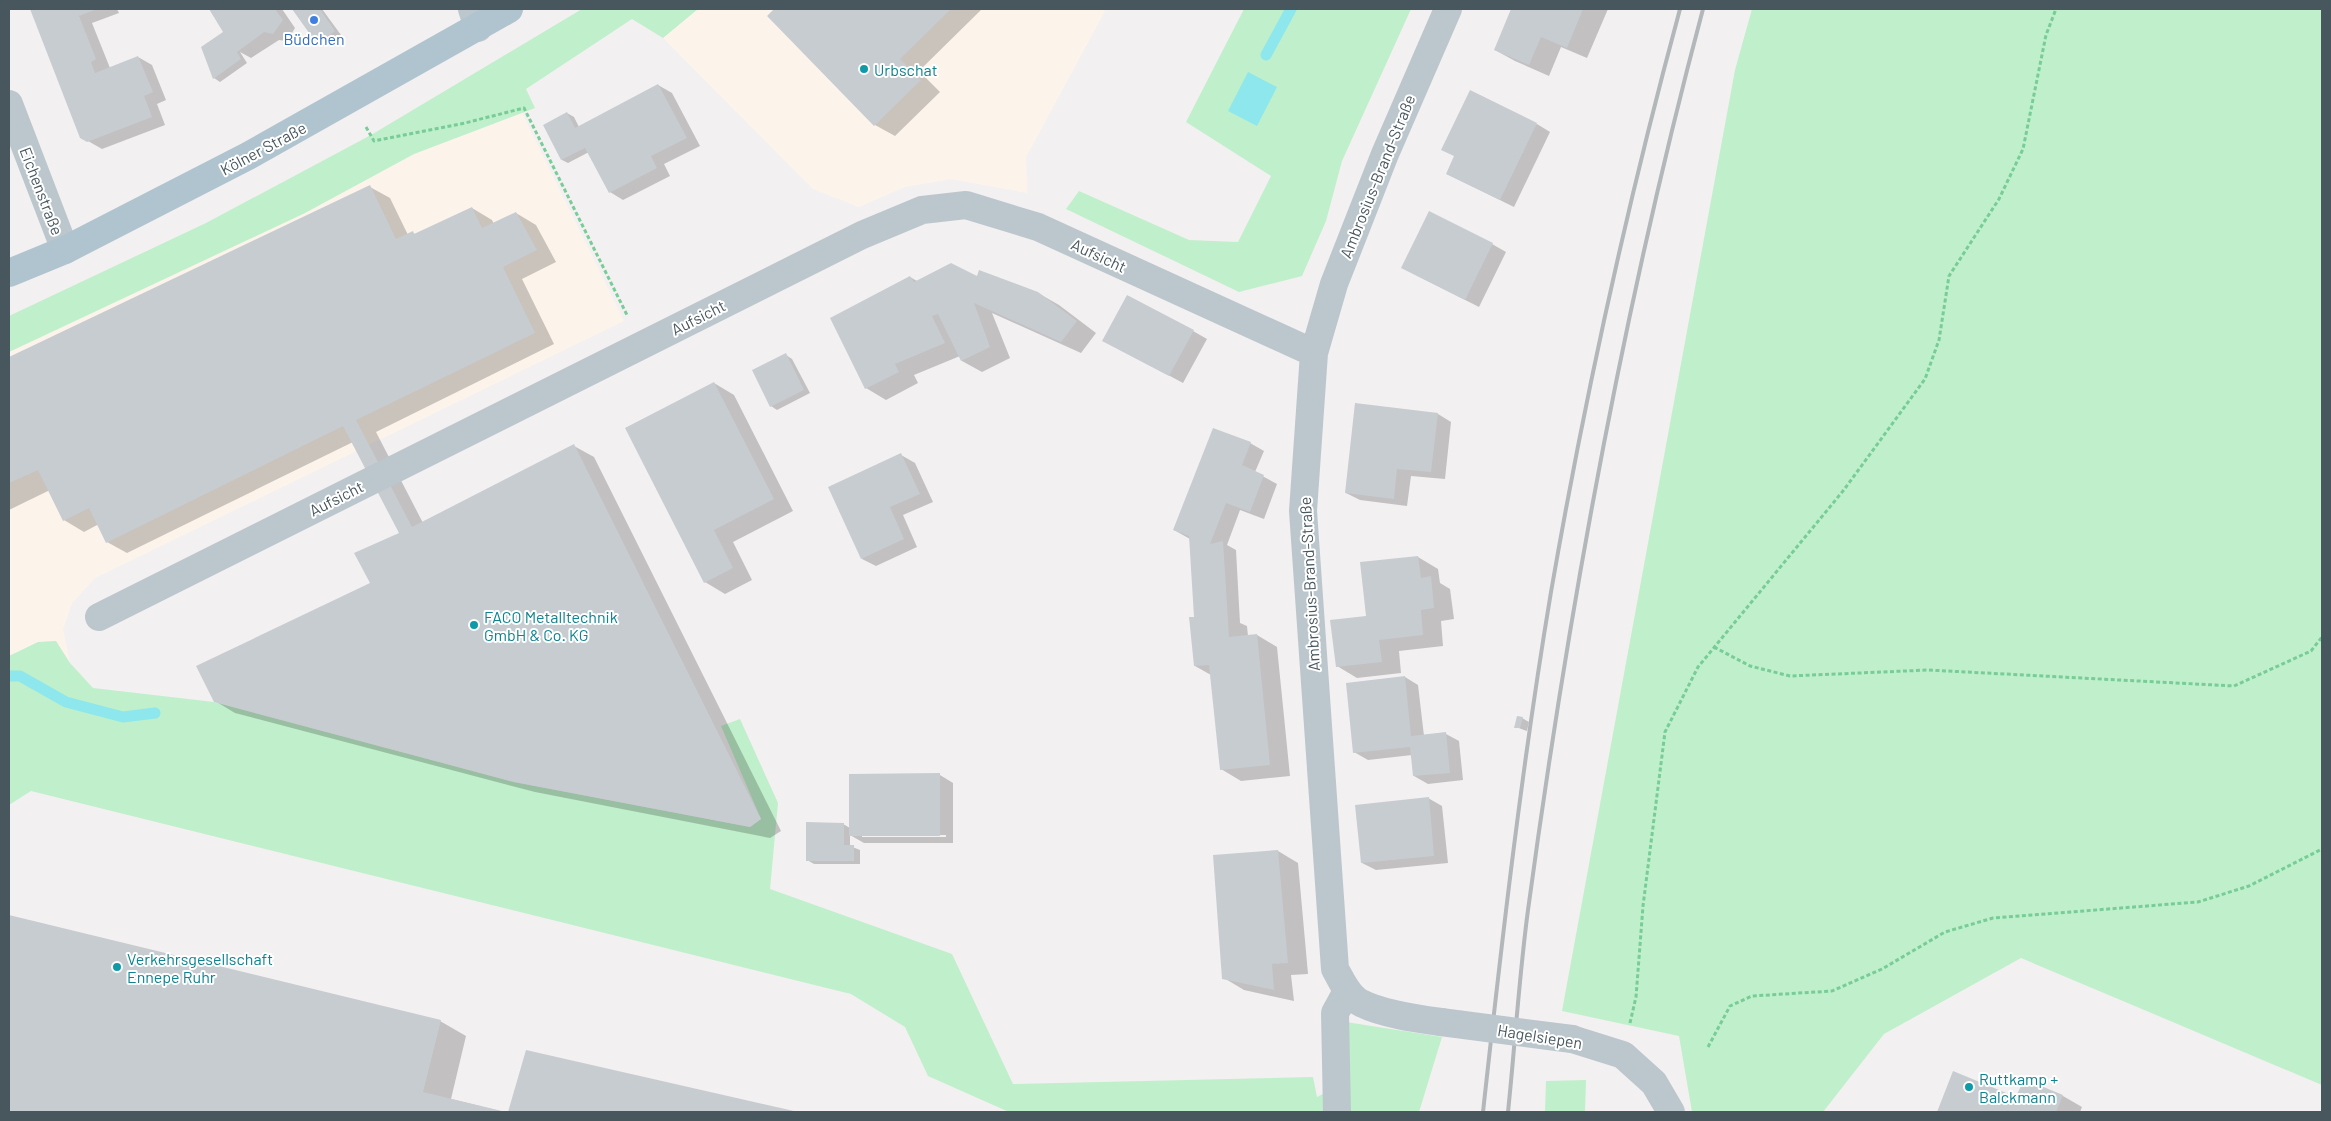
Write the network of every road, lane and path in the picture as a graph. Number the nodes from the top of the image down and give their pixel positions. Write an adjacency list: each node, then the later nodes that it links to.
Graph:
1 (510, 9): 4 (main road, Kölner Straße)
2 (1448, 9): 10 (street, Ambrosius-Brand-Straße)
3 (2056, 9): 13 (path)
4 (475, 18): 7 (main road, Kölner Straße)
5 (9, 104): 7 (street, Eichenstraße)
6 (374, 141): 9 (path)
7 (65, 250): 8 (main road, Kölner Straße)
8 (9, 273)
9 (642, 344): 10 (street, Aufsicht); 11 (street, Aufsicht)
10 (1314, 353): 15 (street, Ambrosius-Brand-Straße)
11 (98, 618)
12 (2322, 637): 13 (path)
13 (1714, 647): 18 (path)
14 (2322, 849): 17 (path)
15 (1347, 991): 16 (street, Ambrosius-Brand-Straße); 19 (street)
16 (1441, 1022): 18 (street, Hagelsiepen, bridge)
17 (1708, 1047)
18 (1623, 1055): 20 (street, Hagelsiepen)
19 (1337, 1112)
20 (1671, 1112)

